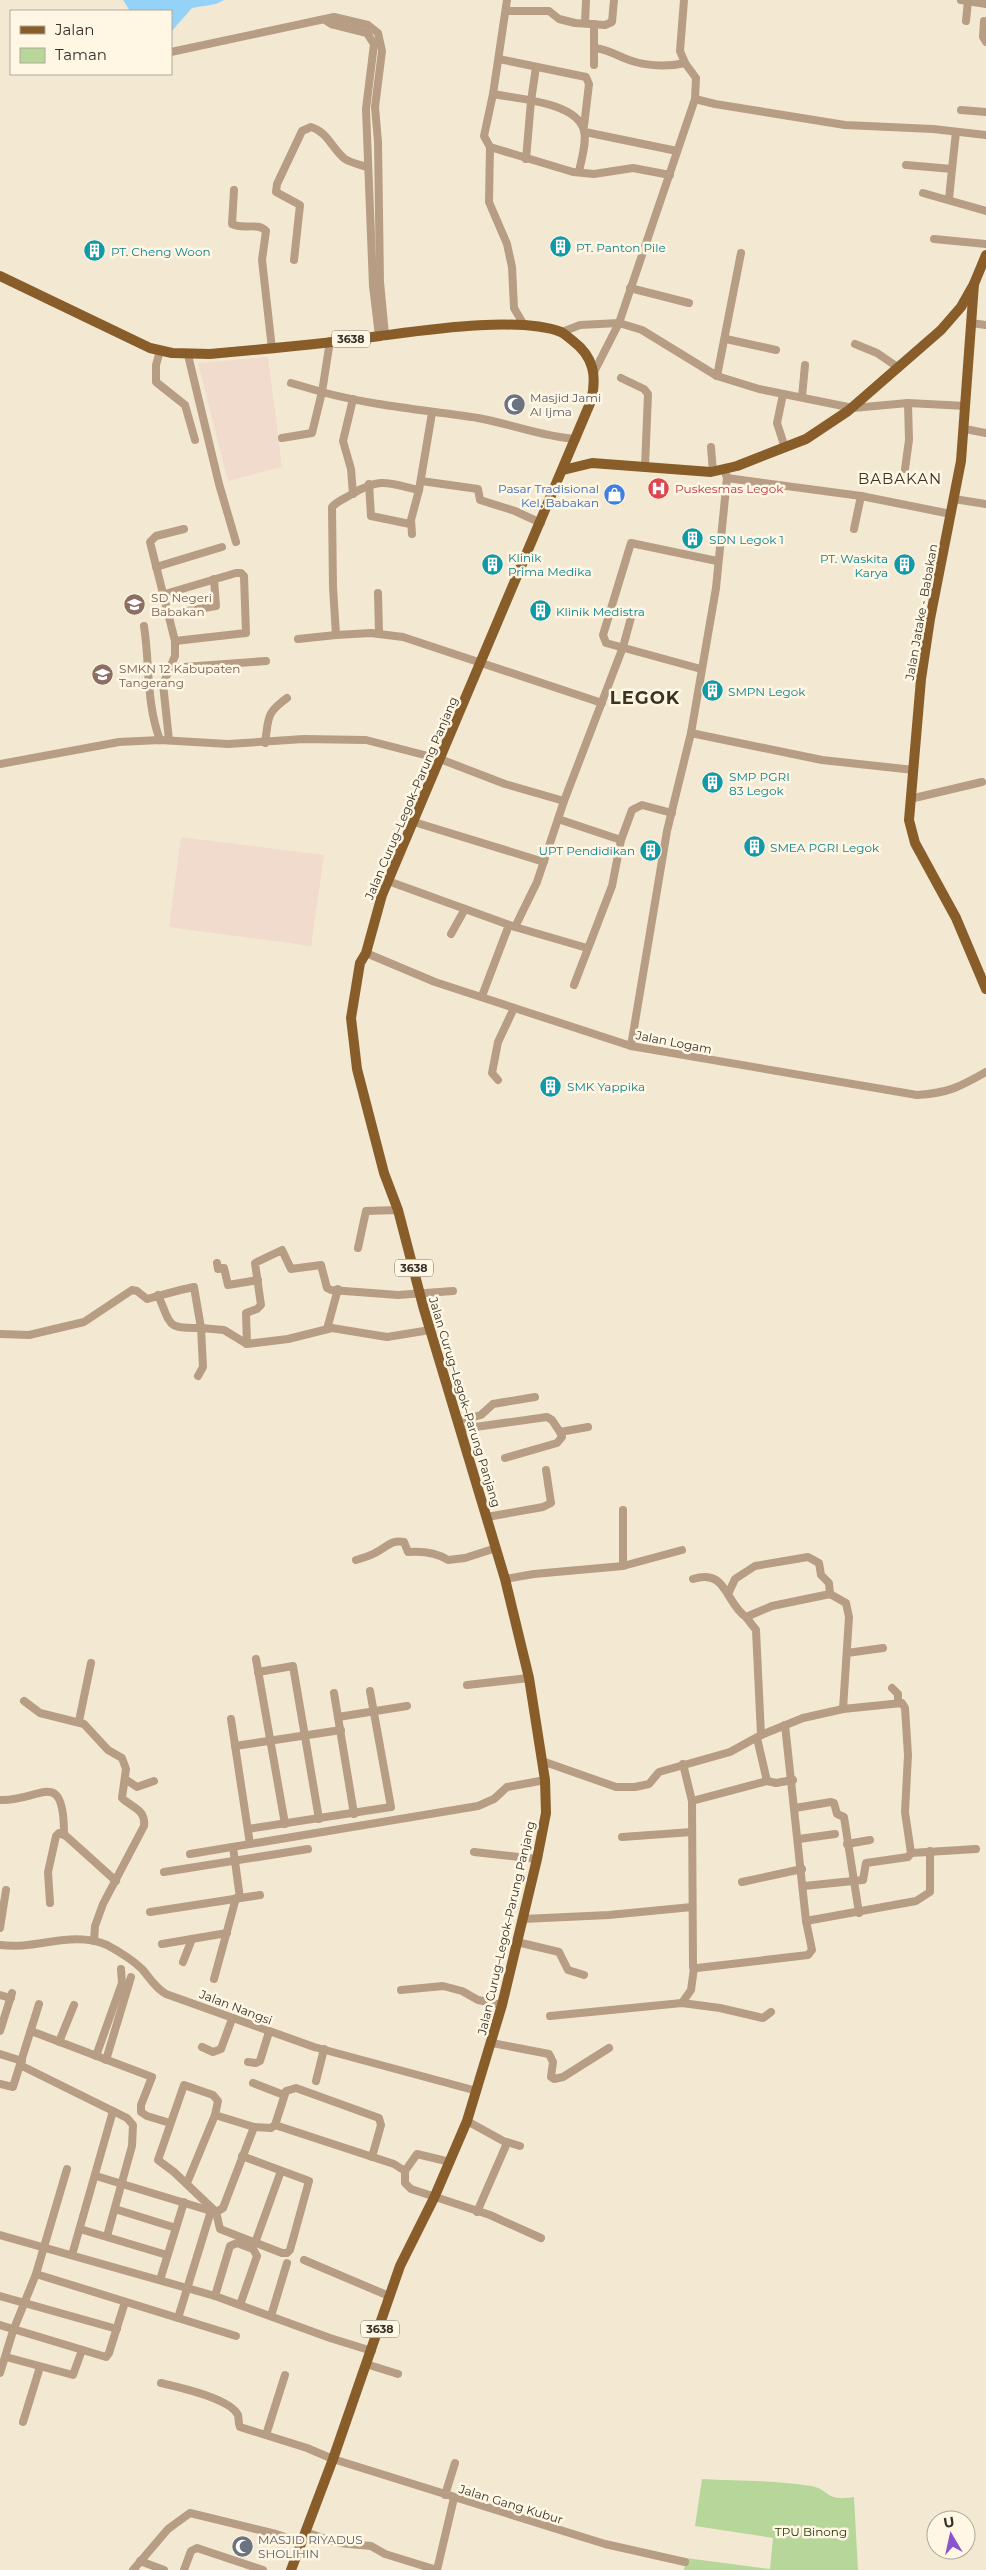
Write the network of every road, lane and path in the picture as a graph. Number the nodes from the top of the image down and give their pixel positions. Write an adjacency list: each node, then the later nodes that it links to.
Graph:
1 (507, 0): 7 (street)
2 (586, 0): 10 (street)
3 (614, 0): 11 (street)
4 (684, 0): 17 (street)
5 (964, 0): 6 (street); 8 (street)
6 (986, 4)
7 (506, 11): 10 (street); 16 (street)
8 (966, 21)
9 (984, 21): 13 (street)
10 (585, 23): 11 (street)
11 (594, 24): 14 (street)
12 (377, 39): 15 (street); 23 (street); 24 (street)
13 (986, 42)
14 (595, 48): 17 (street); 18 (street)
15 (172, 52)
16 (499, 59): 19 (street); 20 (street)
17 (685, 63): 21 (street)
18 (594, 65)
19 (536, 66): 22 (street); 27 (street)
20 (493, 94): 22 (street); 30 (street)
21 (695, 99): 28 (street); 31 (street)
22 (530, 101): 27 (street); 32 (street)
23 (375, 107): 24 (street); 38 (street)
24 (366, 109): 34 (street)
25 (961, 110): 26 (street)
26 (986, 112)
27 (584, 130): 31 (street); 36 (street)
28 (956, 132): 29 (street); 35 (street)
29 (986, 135)
30 (490, 147): 32 (street); 55 (street)
31 (678, 151): 37 (street)
32 (526, 159): 36 (street)
33 (906, 165): 35 (street)
34 (368, 167): 39 (street); 48 (street)
35 (952, 169): 42 (street)
36 (579, 172): 37 (street)
37 (670, 176): 51 (street)
38 (378, 182): 39 (street); 58 (street)
39 (367, 185): 58 (street)
40 (234, 190): 62 (street)
41 (923, 193): 42 (street)
42 (949, 199): 43 (street)
43 (986, 211)
44 (934, 239): 45 (street)
45 (986, 244)
46 (740, 253): 59 (street)
47 (986, 255): 50 (main road)
48 (294, 260)
49 (0, 276): 64 (main road, Jalan Curug–Legok–Parung Panjang / 3638)
50 (974, 284): 54 (main road, Jalan Jatake - Babakan); 67 (main road)
51 (630, 288): 52 (street); 53 (street)
52 (689, 303)
53 (619, 323): 57 (street); 68 (street); 69 (street)
54 (971, 323): 56 (street); 77 (main road, Jalan Jatake - Babakan)
55 (524, 324): 57 (main road, Jalan Curug–Legok–Parung Panjang / 3638); 58 (main road, Jalan Curug–Legok–Parung Panjang / 3638)
56 (986, 325)
57 (562, 332): 68 (main road, Jalan Curug–Legok–Parung Panjang / 3638)
58 (382, 336): 60 (main road, Jalan Curug–Legok–Parung Panjang / 3638)
59 (726, 339): 63 (street); 69 (street)
60 (330, 341): 62 (main road, Jalan Curug–Legok–Parung Panjang / 3638); 72 (street)
61 (855, 344): 67 (street)
62 (272, 349): 65 (main road, Jalan Curug–Legok–Parung Panjang / 3638)
63 (776, 350)
64 (160, 351): 65 (main road, Jalan Curug–Legok–Parung Panjang / 3638); 83 (street)
65 (188, 354): 107 (street)
66 (805, 365): 73 (street)
67 (899, 368): 78 (main road)
68 (594, 372): 84 (main road, Jalan Curug–Legok–Parung Panjang / 3638)
69 (717, 376): 73 (street)
70 (621, 378): 89 (street)
71 (291, 383): 72 (street)
72 (322, 392): 74 (street); 82 (street)
73 (802, 397): 78 (street)
74 (353, 399): 79 (street); 97 (street)
75 (782, 399): 86 (street)
76 (908, 403): 77 (street); 78 (street); 90 (street)
77 (966, 406): 80 (main road, Jalan Jatake - Babakan)
78 (853, 408): 86 (main road)
79 (432, 413): 84 (street); 94 (street)
80 (965, 429): 81 (street); 99 (main road, Jalan Jatake - Babakan)
81 (986, 433)
82 (282, 438)
83 (195, 440)
84 (576, 440): 87 (main road, Jalan Curug–Legok–Parung Panjang / 3638)
85 (711, 447): 92 (street)
86 (785, 448): 93 (main road)
87 (570, 452): 88 (main road); 91 (main road, Jalan Curug–Legok–Parung Panjang / 3638)
88 (592, 463): 89 (main road); 91 (main road)
89 (645, 467): 92 (main road)
90 (905, 469)
91 (563, 470): 103 (main road, Jalan Curug–Legok–Parung Panjang / 3638)
92 (713, 472): 93 (main road)
93 (726, 474): 98 (street); 109 (street)
94 (421, 481): 96 (street); 103 (street)
95 (369, 484): 96 (street); 97 (street); 102 (street)
96 (419, 490): 102 (street)
97 (353, 494): 118 (street)
98 (861, 496): 101 (street); 105 (street)
99 (954, 499): 100 (street); 101 (main road, Jalan Jatake - Babakan)
100 (986, 504)
101 (951, 514): 134 (main road, Jalan Jatake - Babakan)
102 (410, 524): 106 (street)
103 (541, 524): 123 (main road, Jalan Curug–Legok–Parung Panjang / 3638)
104 (184, 529): 110 (street)
105 (854, 529)
106 (412, 534)
107 (236, 542)
108 (222, 547): 110 (street)
109 (717, 561): 121 (street); 125 (street)
110 (156, 567): 113 (street)
111 (214, 579): 113 (street); 114 (street); 120 (street)
112 (378, 593): 117 (street)
113 (165, 594): 114 (street)
114 (169, 614): 120 (street)
115 (632, 614): 121 (street)
116 (144, 626): 129 (street)
117 (379, 634): 118 (street); 123 (street)
118 (336, 635): 119 (street)
119 (298, 639)
120 (175, 641): 124 (street)
121 (623, 647): 125 (street); 127 (street)
122 (266, 662): 124 (street)
123 (481, 664): 127 (street); 132 (main road, Jalan Curug–Legok–Parung Panjang / 3638)
124 (170, 668): 130 (street)
125 (701, 669): 128 (street)
126 (287, 698): 131 (street)
127 (602, 703): 137 (street)
128 (691, 733): 134 (street); 138 (street)
129 (160, 740): 130 (street); 133 (street)
130 (169, 740): 131 (street)
131 (265, 743): 132 (street)
132 (440, 759): 137 (street); 140 (main road, Jalan Curug–Legok–Parung Panjang / 3638)
133 (0, 764)
134 (914, 770): 136 (main road, Jalan Jatake - Babakan)
135 (982, 782): 136 (street)
136 (910, 800): 150 (main road, Jalan Jatake - Babakan)
137 (564, 801): 139 (street)
138 (672, 813): 141 (street); 153 (street)
139 (558, 819): 141 (street); 142 (street)
140 (414, 822): 142 (street); 143 (main road, Jalan Curug–Legok–Parung Panjang / 3638)
141 (621, 840): 147 (street)
142 (544, 862): 145 (street)
143 (388, 880): 144 (street); 148 (main road, Jalan Curug–Legok–Parung Panjang / 3638)
144 (465, 909): 145 (street); 146 (street)
145 (512, 926): 147 (street); 151 (street)
146 (451, 934)
147 (587, 948): 149 (street)
148 (366, 953): 151 (street, Jalan Logam); 156 (main road, Jalan Curug–Legok–Parung Panjang / 3638)
149 (574, 986)
150 (986, 989)
151 (482, 996): 152 (street, Jalan Logam)
152 (514, 1008): 153 (street, Jalan Logam); 155 (street)
153 (631, 1046): 154 (street, Jalan Logam)
154 (986, 1072)
155 (498, 1080)
156 (398, 1210): 157 (street); 162 (main road, Jalan Curug–Legok–Parung Panjang / 3638)
157 (358, 1248)
158 (217, 1264): 159 (street)
159 (258, 1280): 160 (street); 168 (street)
160 (338, 1289): 162 (street); 165 (street)
161 (453, 1291): 162 (street)
162 (420, 1293): 166 (main road, Jalan Curug–Legok–Parung Panjang / 3638)
163 (158, 1295): 164 (street); 164 (street); 167 (street)
164 (201, 1328): 168 (street); 169 (street)
165 (327, 1329): 166 (street); 168 (street)
166 (430, 1330): 171 (main road, Jalan Curug–Legok–Parung Panjang / 3638)
167 (0, 1334)
168 (246, 1344)
169 (198, 1376)
170 (535, 1397): 171 (street)
171 (459, 1425): 173 (street); 177 (main road, Jalan Curug–Legok–Parung Panjang / 3638)
172 (588, 1427): 173 (street)
173 (560, 1432): 174 (street)
174 (505, 1458)
175 (546, 1470): 177 (street)
176 (623, 1510): 181 (street)
177 (487, 1517): 178 (main road, Jalan Curug–Legok–Parung Panjang / 3638)
178 (496, 1548): 180 (street); 182 (main road, Jalan Curug–Legok–Parung Panjang / 3638)
179 (682, 1550): 181 (street)
180 (356, 1560)
181 (623, 1566): 182 (street)
182 (505, 1579): 192 (main road, Jalan Curug–Legok–Parung Panjang / 3638)
183 (693, 1579): 184 (street)
184 (729, 1592): 185 (street); 186 (street)
185 (830, 1594): 186 (street); 188 (street)
186 (746, 1617): 208 (street)
187 (883, 1648): 188 (street)
188 (848, 1653): 200 (street)
189 (256, 1659): 191 (street)
190 (91, 1663): 204 (street)
191 (258, 1672): 207 (street); 209 (street)
192 (529, 1678): 193 (street); 211 (main road, Jalan Curug–Legok–Parung Panjang / 3638)
193 (467, 1685)
194 (892, 1688): 198 (street)
195 (370, 1691): 201 (street)
196 (334, 1693): 202 (street)
197 (24, 1701): 204 (street)
198 (898, 1702): 200 (street); 239 (street)
199 (407, 1706): 201 (street)
200 (842, 1709): 205 (street)
201 (374, 1712): 202 (street); 221 (street)
202 (338, 1717): 206 (street)
203 (231, 1719): 210 (street)
204 (79, 1721): 213 (street)
205 (785, 1725): 208 (street); 215 (street)
206 (341, 1730): 207 (street); 221 (street)
207 (305, 1735): 209 (street); 222 (street)
208 (759, 1736): 212 (street); 217 (street)
209 (270, 1740): 210 (street); 223 (street)
210 (235, 1746): 224 (street)
211 (542, 1761): 212 (street); 214 (main road, Jalan Curug–Legok–Parung Panjang / 3638)
212 (683, 1764): 219 (street)
213 (125, 1779): 216 (street); 244 (street)
214 (545, 1780): 231 (street); 240 (main road, Jalan Curug–Legok–Parung Panjang / 3638)
215 (793, 1780): 217 (street); 220 (street)
216 (154, 1781)
217 (767, 1782): 219 (street)
218 (0, 1800): 226 (street)
219 (692, 1801): 225 (street)
220 (795, 1808): 229 (street); 232 (street)
221 (354, 1814): 222 (street)
222 (319, 1819): 223 (street)
223 (285, 1824): 224 (street)
224 (248, 1828): 231 (street)
225 (692, 1832): 228 (street); 252 (street)
226 (64, 1834): 244 (street); 251 (street)
227 (835, 1834): 229 (street)
228 (622, 1837)
229 (799, 1838): 242 (street)
230 (870, 1840): 232 (street)
231 (250, 1844): 233 (street)
232 (848, 1844): 246 (street)
233 (233, 1846): 238 (street); 241 (street)
234 (308, 1849): 241 (street)
235 (976, 1849): 236 (street)
236 (930, 1851): 239 (street); 254 (street)
237 (474, 1852): 240 (street)
238 (190, 1854)
239 (911, 1854): 246 (street)
240 (538, 1859): 255 (main road, Jalan Curug–Legok–Parung Panjang / 3638)
241 (235, 1861): 243 (street); 250 (street)
242 (802, 1869): 245 (street); 247 (street)
243 (164, 1872)
244 (116, 1881): 260 (street)
245 (742, 1882)
246 (855, 1882): 247 (street); 254 (street)
247 (804, 1886): 256 (street)
248 (6, 1890): 257 (street)
249 (260, 1894): 250 (street)
250 (238, 1898): 253 (street); 258 (street)
251 (50, 1903)
252 (692, 1907): 255 (street); 265 (street)
253 (150, 1912)
254 (859, 1913): 256 (street)
255 (523, 1919): 261 (main road, Jalan Curug–Legok–Parung Panjang / 3638)
256 (806, 1921): 265 (street)
257 (0, 1928)
258 (227, 1933): 259 (street); 269 (street)
259 (192, 1939): 262 (street); 264 (street)
260 (94, 1941): 263 (street, Jalan Nangsi); 278 (street, Jalan Nangsi)
261 (517, 1942): 267 (street); 275 (main road, Jalan Curug–Legok–Parung Panjang / 3638)
262 (162, 1944)
263 (0, 1945)
264 (183, 1962)
265 (694, 1968): 272 (street)
266 (121, 1969): 288 (street)
267 (584, 1975)
268 (131, 1978): 288 (street)
269 (214, 1979)
270 (401, 1990): 275 (street)
271 (0, 1995): 279 (street)
272 (682, 2003): 276 (street); 277 (street)
273 (39, 2004): 280 (street)
274 (74, 2005): 282 (street)
275 (502, 2005): 283 (main road, Jalan Curug–Legok–Parung Panjang / 3638)
276 (771, 2012)
277 (550, 2016)
278 (232, 2019): 281 (street, Jalan Nangsi); 284 (street)
279 (1, 2027)
280 (31, 2031): 282 (street); 290 (street)
281 (268, 2032): 286 (street, Jalan Nangsi); 289 (street)
282 (59, 2042): 288 (street)
283 (492, 2043): 285 (street); 294 (main road, Jalan Curug–Legok–Parung Panjang / 3638)
284 (202, 2047)
285 (609, 2048)
286 (324, 2049): 291 (street); 294 (street, Jalan Nangsi)
287 (0, 2054): 290 (street)
288 (101, 2058): 299 (street)
289 (248, 2062)
290 (21, 2063): 293 (street); 296 (street)
291 (316, 2081)
292 (253, 2083): 295 (street)
293 (0, 2084)
294 (477, 2091): 298 (main road, Jalan Curug–Legok–Parung Panjang / 3638)
295 (284, 2095): 300 (street); 305 (street)
296 (113, 2111): 310 (street); 311 (street)
297 (215, 2115): 299 (street); 301 (street); 312 (street)
298 (467, 2121): 302 (street); 306 (main road, Jalan Curug–Legok–Parung Panjang / 3638)
299 (170, 2123): 312 (street)
300 (275, 2125): 301 (street); 305 (street)
301 (254, 2126): 304 (street)
302 (507, 2142): 303 (street); 317 (street)
303 (520, 2146)
304 (242, 2156): 308 (street); 316 (street)
305 (372, 2157): 309 (street)
306 (450, 2162): 309 (street); 313 (main road, Jalan Curug–Legok–Parung Panjang / 3638)
307 (66, 2169): 324 (street)
308 (281, 2171): 323 (street); 323 (street)
309 (405, 2171): 313 (street)
310 (96, 2176): 311 (street); 319 (street)
311 (124, 2183): 314 (street); 315 (street)
312 (187, 2183): 316 (street)
313 (434, 2198): 317 (street); 334 (main road, Jalan Curug–Legok–Parung Panjang / 3638)
314 (184, 2202): 316 (street); 318 (street)
315 (115, 2209): 318 (street); 321 (street)
316 (213, 2211): 323 (street); 331 (street)
317 (477, 2212): 322 (street)
318 (176, 2228): 326 (street)
319 (80, 2229): 321 (street); 325 (street)
320 (0, 2235): 324 (street)
321 (107, 2236): 326 (street)
322 (541, 2238)
323 (255, 2243)
324 (43, 2249): 325 (street); 329 (street)
325 (72, 2255): 330 (street)
326 (167, 2255): 330 (street)
327 (304, 2260): 334 (street)
328 (287, 2263): 338 (street)
329 (36, 2274): 335 (street); 336 (street)
330 (160, 2280): 331 (street)
331 (188, 2288): 333 (street); 339 (street)
332 (0, 2296): 336 (street)
333 (215, 2296): 337 (street); 337 (street)
334 (389, 2296): 345 (main road, Jalan Curug–Legok–Parung Panjang / 3638)
335 (125, 2302): 339 (street); 341 (street)
336 (25, 2303): 341 (street); 342 (street)
337 (240, 2305): 338 (street)
338 (271, 2316): 345 (street)
339 (178, 2318): 343 (street)
340 (0, 2325): 342 (street)
341 (116, 2329): 344 (street)
342 (13, 2331): 344 (street); 346 (street)
343 (236, 2336)
344 (82, 2350): 348 (street)
345 (372, 2351): 347 (main road, Jalan Curug–Legok–Parung Panjang / 3638)
346 (6, 2357): 348 (street); 349 (street)
347 (366, 2364): 350 (street); 355 (main road, Jalan Curug–Legok–Parung Panjang / 3638)
348 (40, 2367): 353 (street)
349 (0, 2373)
350 (398, 2374)
351 (285, 2375): 354 (street)
352 (161, 2382): 354 (street, Jalan Gang Kubur)
353 (23, 2422)
354 (266, 2435): 355 (street, Jalan Gang Kubur)
355 (333, 2459): 357 (street, Jalan Gang Kubur); 359 (main road, Jalan Curug–Legok–Parung Panjang / 3638)
356 (455, 2463): 357 (street)
357 (446, 2495): 358 (street, Jalan Gang Kubur)
358 (454, 2498): 362 (street, Jalan Gang Kubur); 368 (street)
359 (305, 2532): 360 (main road, Jalan Curug–Legok–Parung Panjang / 3638); 368 (street)
360 (300, 2542): 361 (street); 367 (main road, Jalan Curug–Legok–Parung Panjang / 3638)
361 (140, 2561): 363 (street); 364 (street)
362 (684, 2562)
363 (133, 2570)
364 (164, 2570)
365 (184, 2570): 366 (street)
366 (264, 2570)
367 (291, 2570)
368 (437, 2570)

